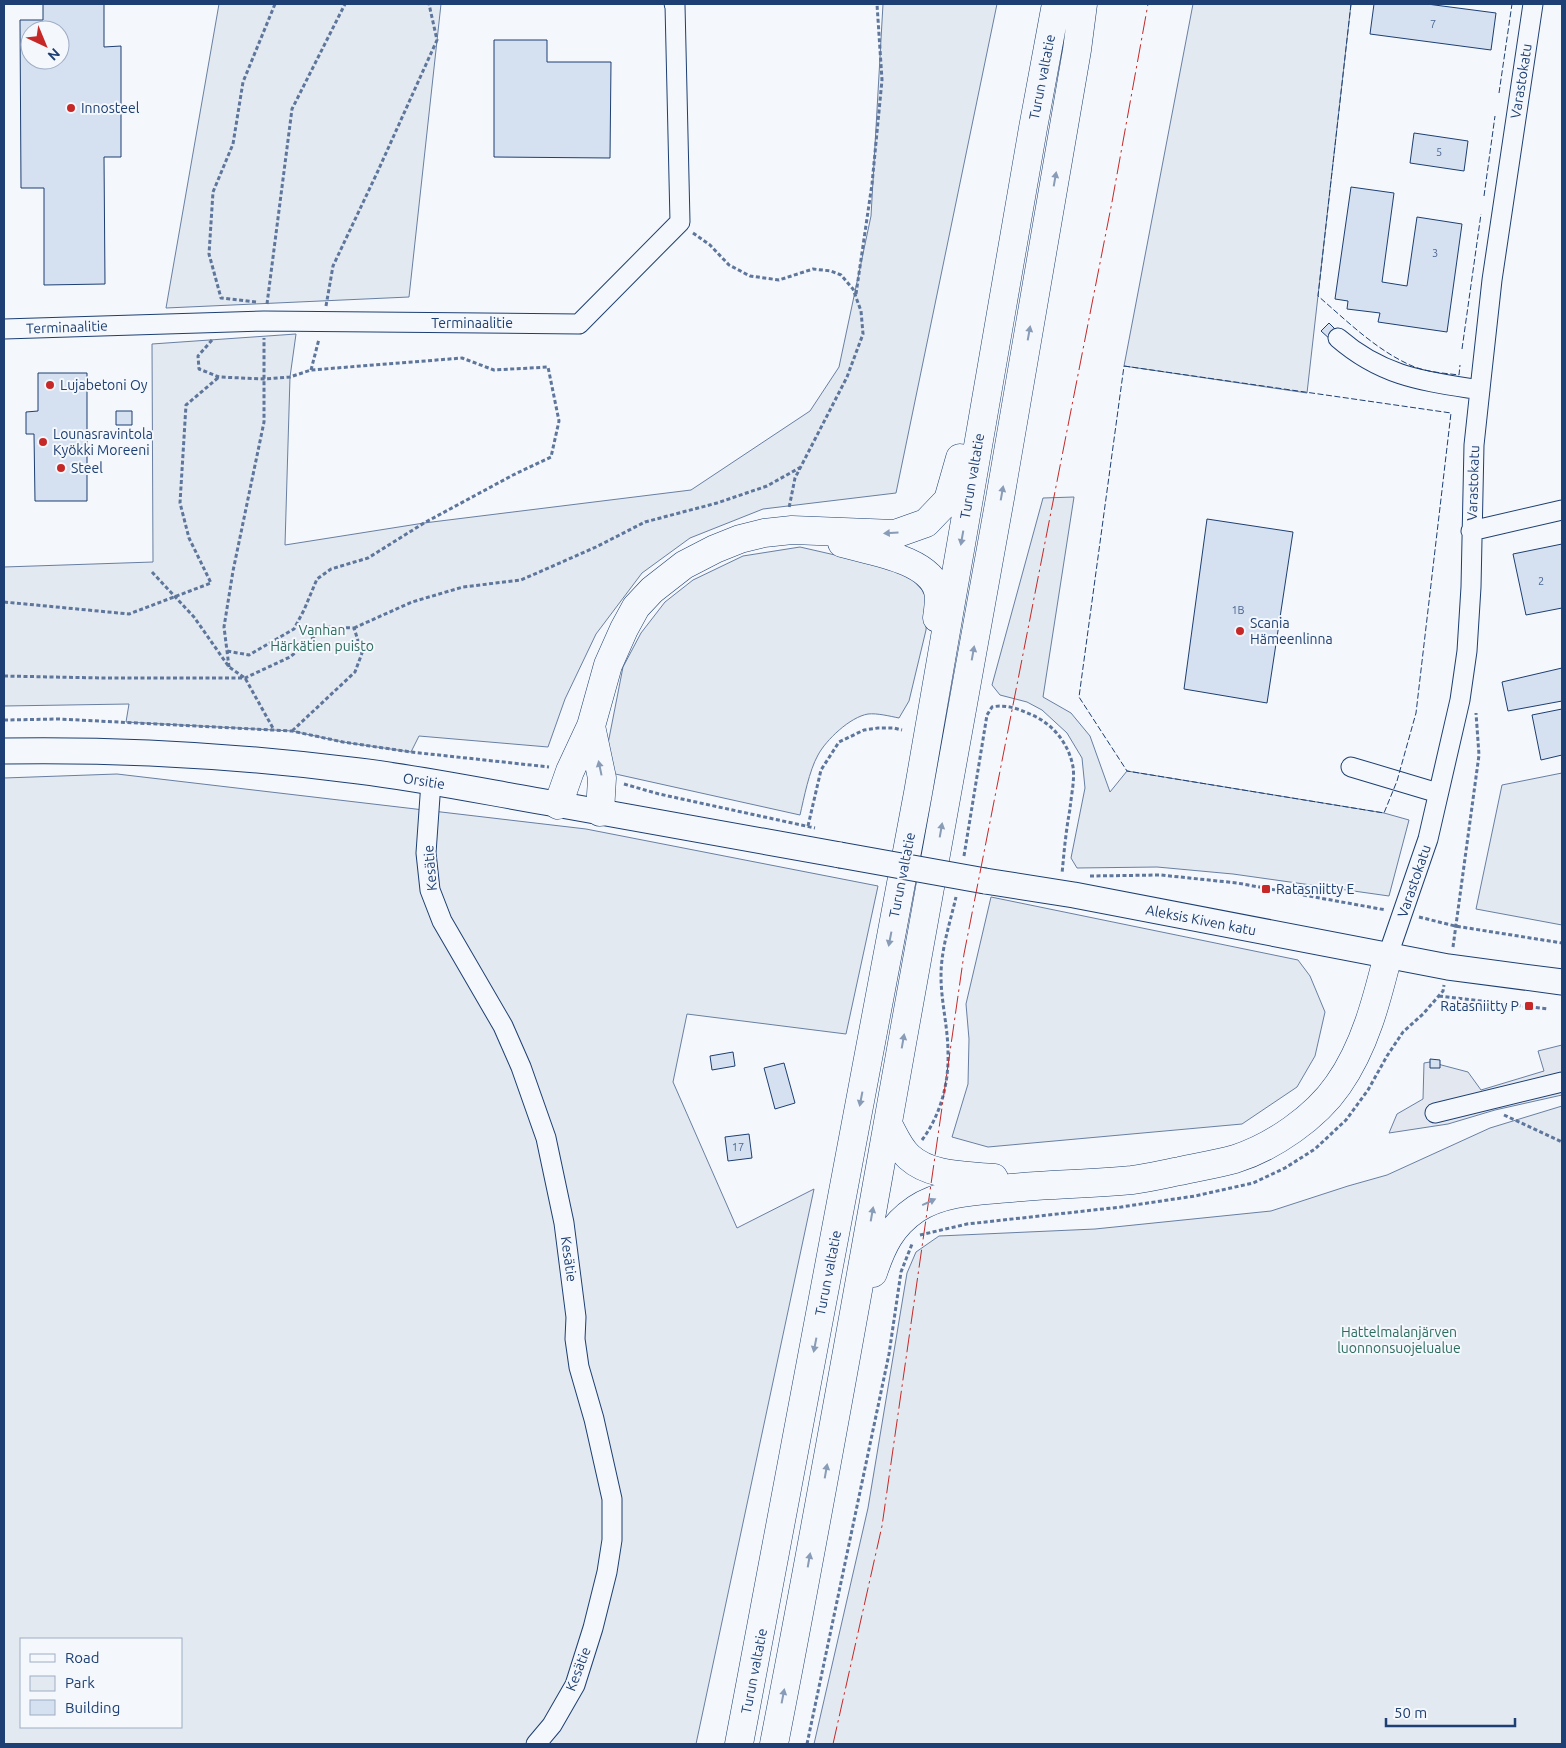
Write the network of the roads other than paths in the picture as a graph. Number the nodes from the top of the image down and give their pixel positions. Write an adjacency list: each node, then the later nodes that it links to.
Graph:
1 (674, 4): 6 (street, Terminaalitie)
2 (1056, 4): 5 (highway, Turun valtatie)
3 (1083, 4): 25 (highway, Turun valtatie, one-way to 3)
4 (1533, 4): 8 (street, Varastokatu)
5 (1033, 128): 10 (highway, one-way to 10); 16 (highway, Turun valtatie, one-way to 16)
6 (4, 329)
7 (1338, 338): 8 (street)
8 (1480, 390): 11 (street, Varastokatu)
9 (1562, 510): 11 (street)
10 (788, 531): 12 (highway); 16 (highway)
11 (1471, 531): 17 (street, Varastokatu)
12 (590, 726): 18 (highway); 19 (highway, one-way to 12)
13 (4, 751): 15 (main road, Orsitie)
14 (1351, 768): 17 (street)
15 (431, 782): 18 (main road, Orsitie); 28 (street, Kesätie)
16 (918, 793): 29 (highway, Turun valtatie, one-way to 29)
17 (1438, 793): 21 (street, Varastokatu)
18 (558, 805): 19 (main road, Orsitie)
19 (600, 812): 20 (main road, Orsitie)
20 (840, 855): 21 (main road, Aleksis Kiven katu, bridge)
21 (1388, 955): 22 (main road, Aleksis Kiven katu); 26 (highway)
22 (1562, 982)
23 (1562, 1082): 24 (street)
24 (1435, 1113)
25 (888, 1124): 26 (highway); 27 (highway, one-way to 25)
26 (1050, 1184): 27 (highway, one-way to 26)
27 (848, 1348): 30 (highway, one-way to 27)
28 (536, 1744)
29 (740, 1744)
30 (774, 1744)

